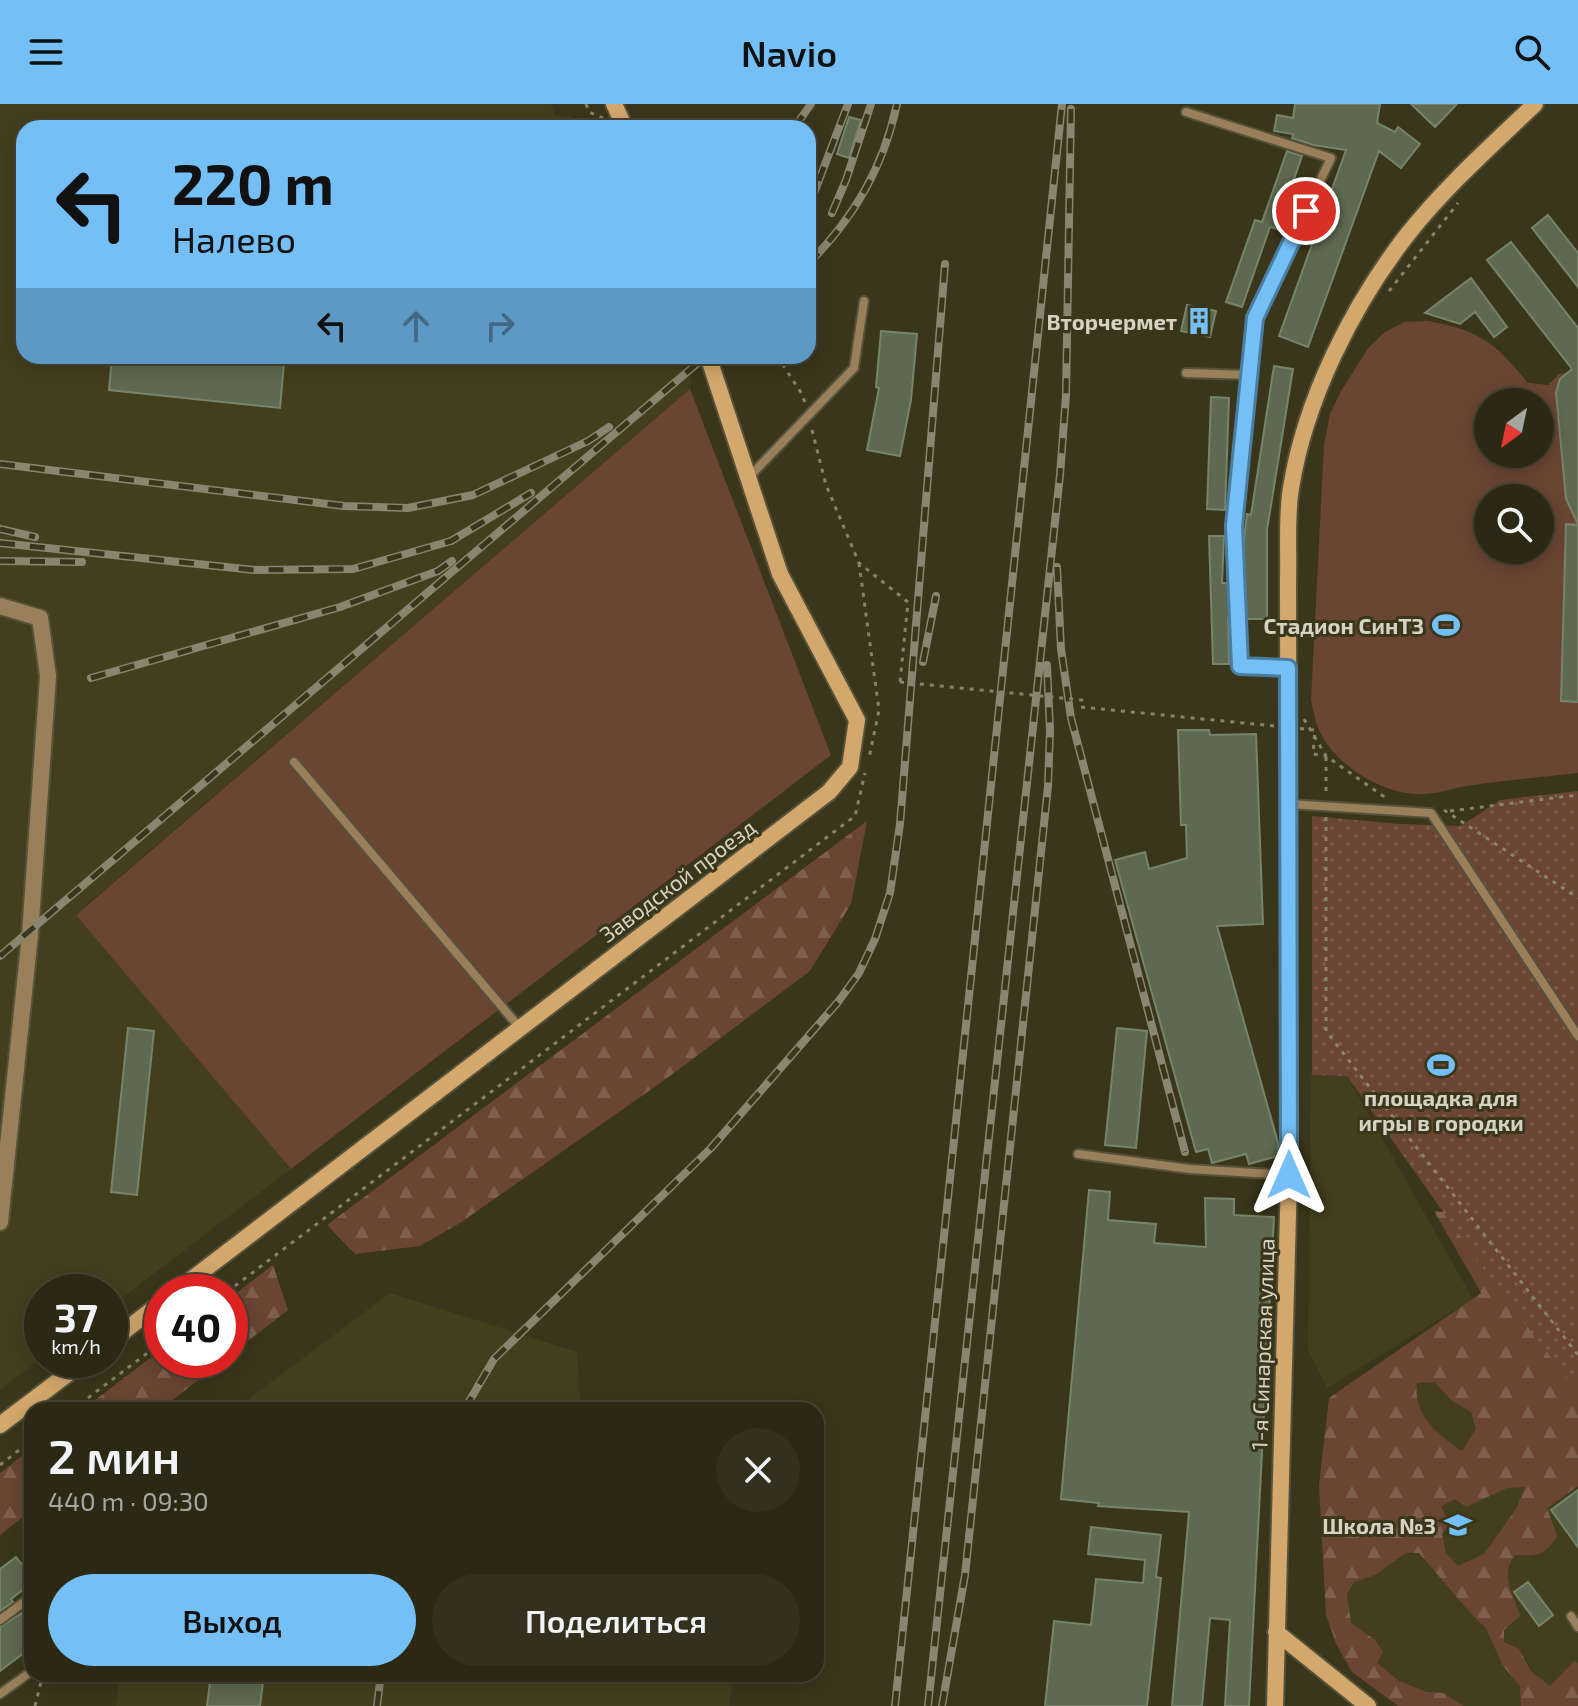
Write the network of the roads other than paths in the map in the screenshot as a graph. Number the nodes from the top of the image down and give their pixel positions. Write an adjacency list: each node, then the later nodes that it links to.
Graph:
1 (1535, 104): 9 (street, 1-я Синарская улица)
2 (1186, 112): 6 (lane)
3 (864, 301): 7 (lane)
4 (711, 364): 7 (street, Заводской проезд)
5 (1186, 373): 6 (lane)
6 (1250, 375): 9 (lane)
7 (748, 478): 12 (street, Заводской проезд)
8 (0, 606): 16 (street)
9 (1288, 668): 11 (street, 1-я Синарская улица)
10 (294, 762): 12 (lane)
11 (1288, 804): 13 (lane); 15 (street, 1-я Синарская улица)
12 (520, 1028): 17 (street, Заводской проезд)
13 (1578, 1036)
14 (1078, 1154): 15 (lane)
15 (1289, 1175): 28 (street, 1-я Синарская улица)
16 (0, 1222)
17 (199, 1274)
18 (144, 1316): 19 (street)
19 (128, 1328)
20 (62, 1378): 21 (street)
21 (30, 1402)
22 (24, 1407): 23 (street)
23 (0, 1425)
24 (24, 1602): 26 (lane)
25 (1571, 1616): 27 (lane)
26 (0, 1620)
27 (1578, 1627)
28 (1276, 1632): 31 (street, 1-я Синарская улица); 32 (street)
29 (24, 1677): 30 (lane)
30 (0, 1694)
31 (1275, 1706)
32 (1368, 1706)

